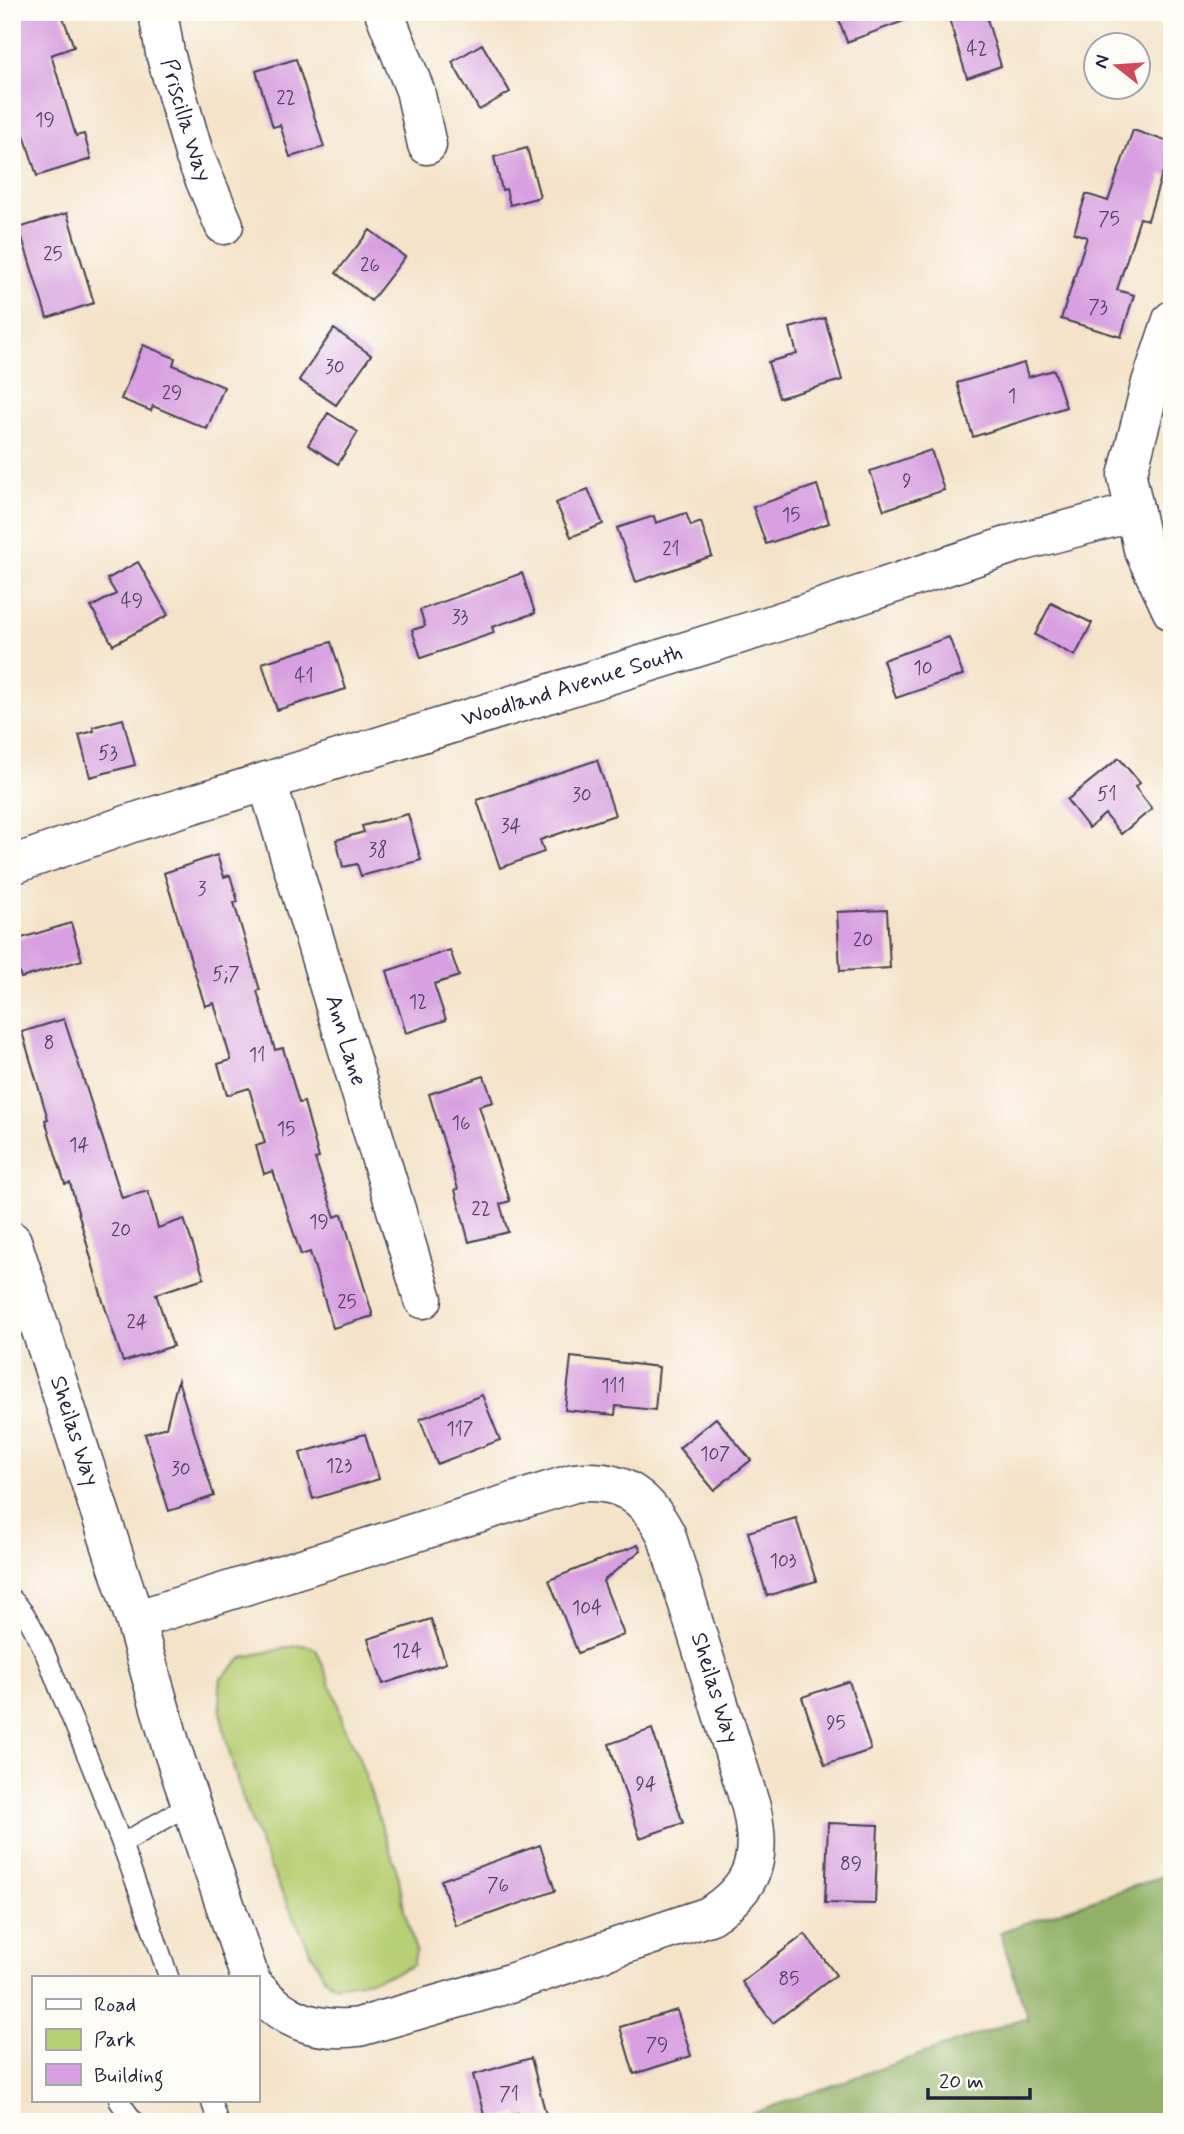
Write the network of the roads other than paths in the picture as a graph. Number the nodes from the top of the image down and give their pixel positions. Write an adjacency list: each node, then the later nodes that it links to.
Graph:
1 (158, 12): 4 (street, Priscilla Way)
2 (384, 12): 3 (street)
3 (427, 145)
4 (224, 225)
5 (1172, 320): 6 (street)
6 (1135, 512): 7 (street); 8 (street, Woodland Avenue South)
7 (1172, 611)
8 (267, 781): 9 (street, Woodland Avenue South); 11 (street, Ann Lane)
9 (12, 865)
10 (12, 1241): 13 (street, Sheilas Way)
11 (424, 1299)
12 (12, 1599): 15 (lane)
13 (135, 1620): 14 (street, Sheilas Way); 18 (street, Sheilas Way)
14 (191, 1804): 15 (lane); 17 (street, Sheilas Way)
15 (123, 1843): 16 (lane)
16 (168, 1976)
17 (249, 1976)
18 (259, 1991)
19 (120, 2102): 21 (lane)
20 (211, 2102): 22 (lane)
21 (134, 2122)
22 (218, 2122)

